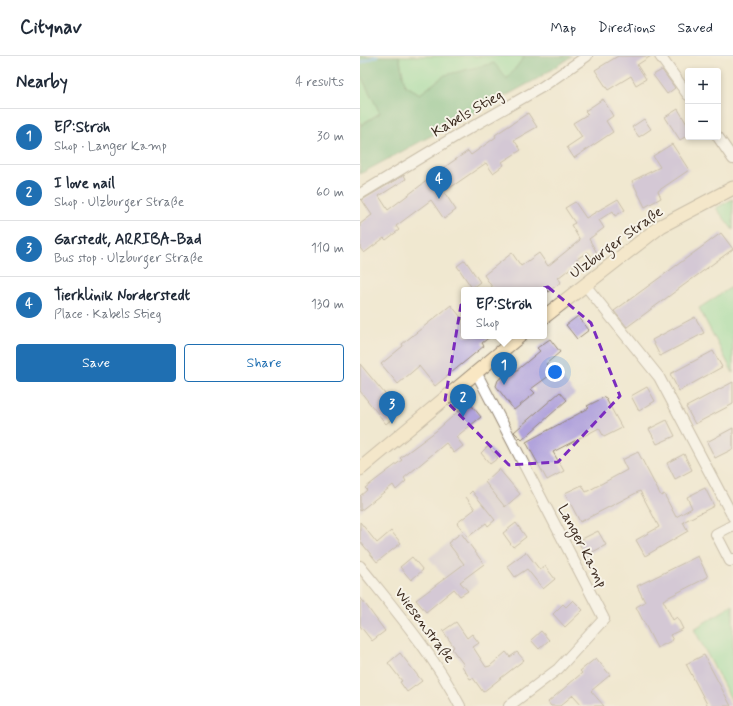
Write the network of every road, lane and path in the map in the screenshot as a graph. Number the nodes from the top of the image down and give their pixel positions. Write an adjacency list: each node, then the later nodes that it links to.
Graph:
1 (587, 56): 7 (street, Kabels Stieg)
2 (660, 56): 3 (street)
3 (685, 91)
4 (720, 140): 5 (street)
5 (733, 159)
6 (733, 188): 8 (main road, Ulzburger Straße)
7 (360, 194)
8 (585, 285): 9 (main road, Ulzburger Straße); 13 (street)
9 (547, 315)
10 (516, 339): 11 (main road)
11 (476, 372): 12 (main road); 18 (street, Langer Kamp)
12 (360, 468)
13 (733, 517)
14 (733, 525): 15 (street)
15 (733, 559)
16 (360, 566): 17 (street, Wiesenstraße)
17 (460, 706)
18 (509, 706)

